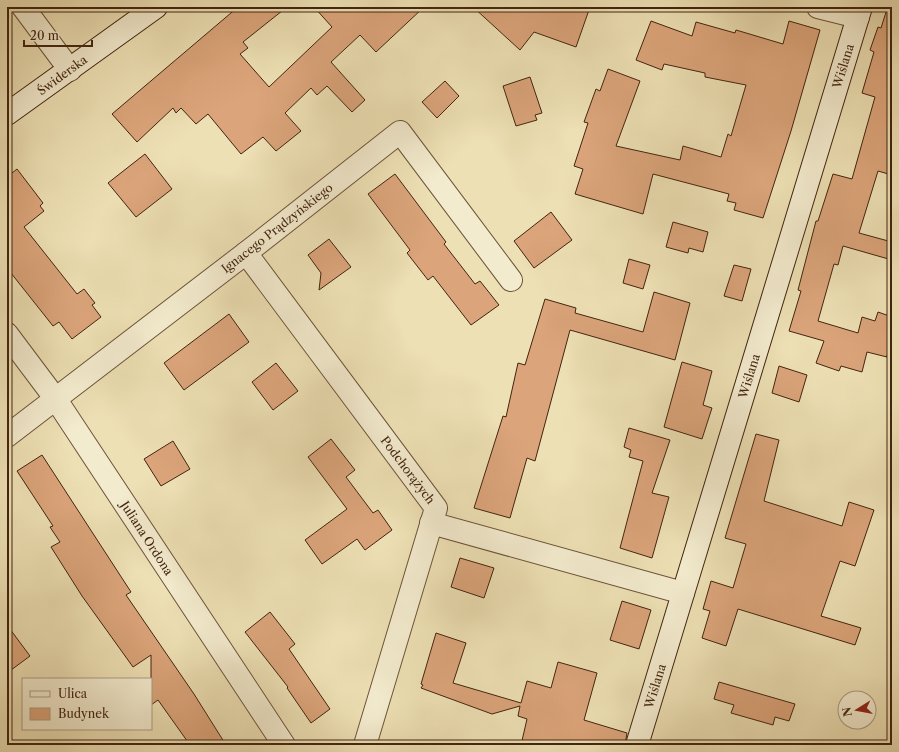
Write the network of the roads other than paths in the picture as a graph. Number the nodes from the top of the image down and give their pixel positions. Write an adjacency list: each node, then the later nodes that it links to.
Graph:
1 (23, 7): 5 (street)
2 (156, 7): 5 (street, Świderska)
3 (818, 7): 4 (street)
4 (859, 12): 13 (street, Wiślana)
5 (70, 70): 6 (street, Świderska)
6 (7, 114)
7 (246, 253): 8 (street, Ignacego Prądzyńskiego); 10 (street, Ignacego Prądzyńskiego); 12 (street, Podchorążych)
8 (511, 280)
9 (7, 334): 10 (street, Juliana Ordona)
10 (55, 398): 11 (street, Ignacego Prądzyńskiego); 14 (street, Juliana Ordona)
11 (7, 436)
12 (432, 523): 13 (street); 15 (street, Podchorążych)
13 (683, 593): 16 (street, Wiślana)
14 (284, 745)
15 (365, 745)
16 (637, 745)

